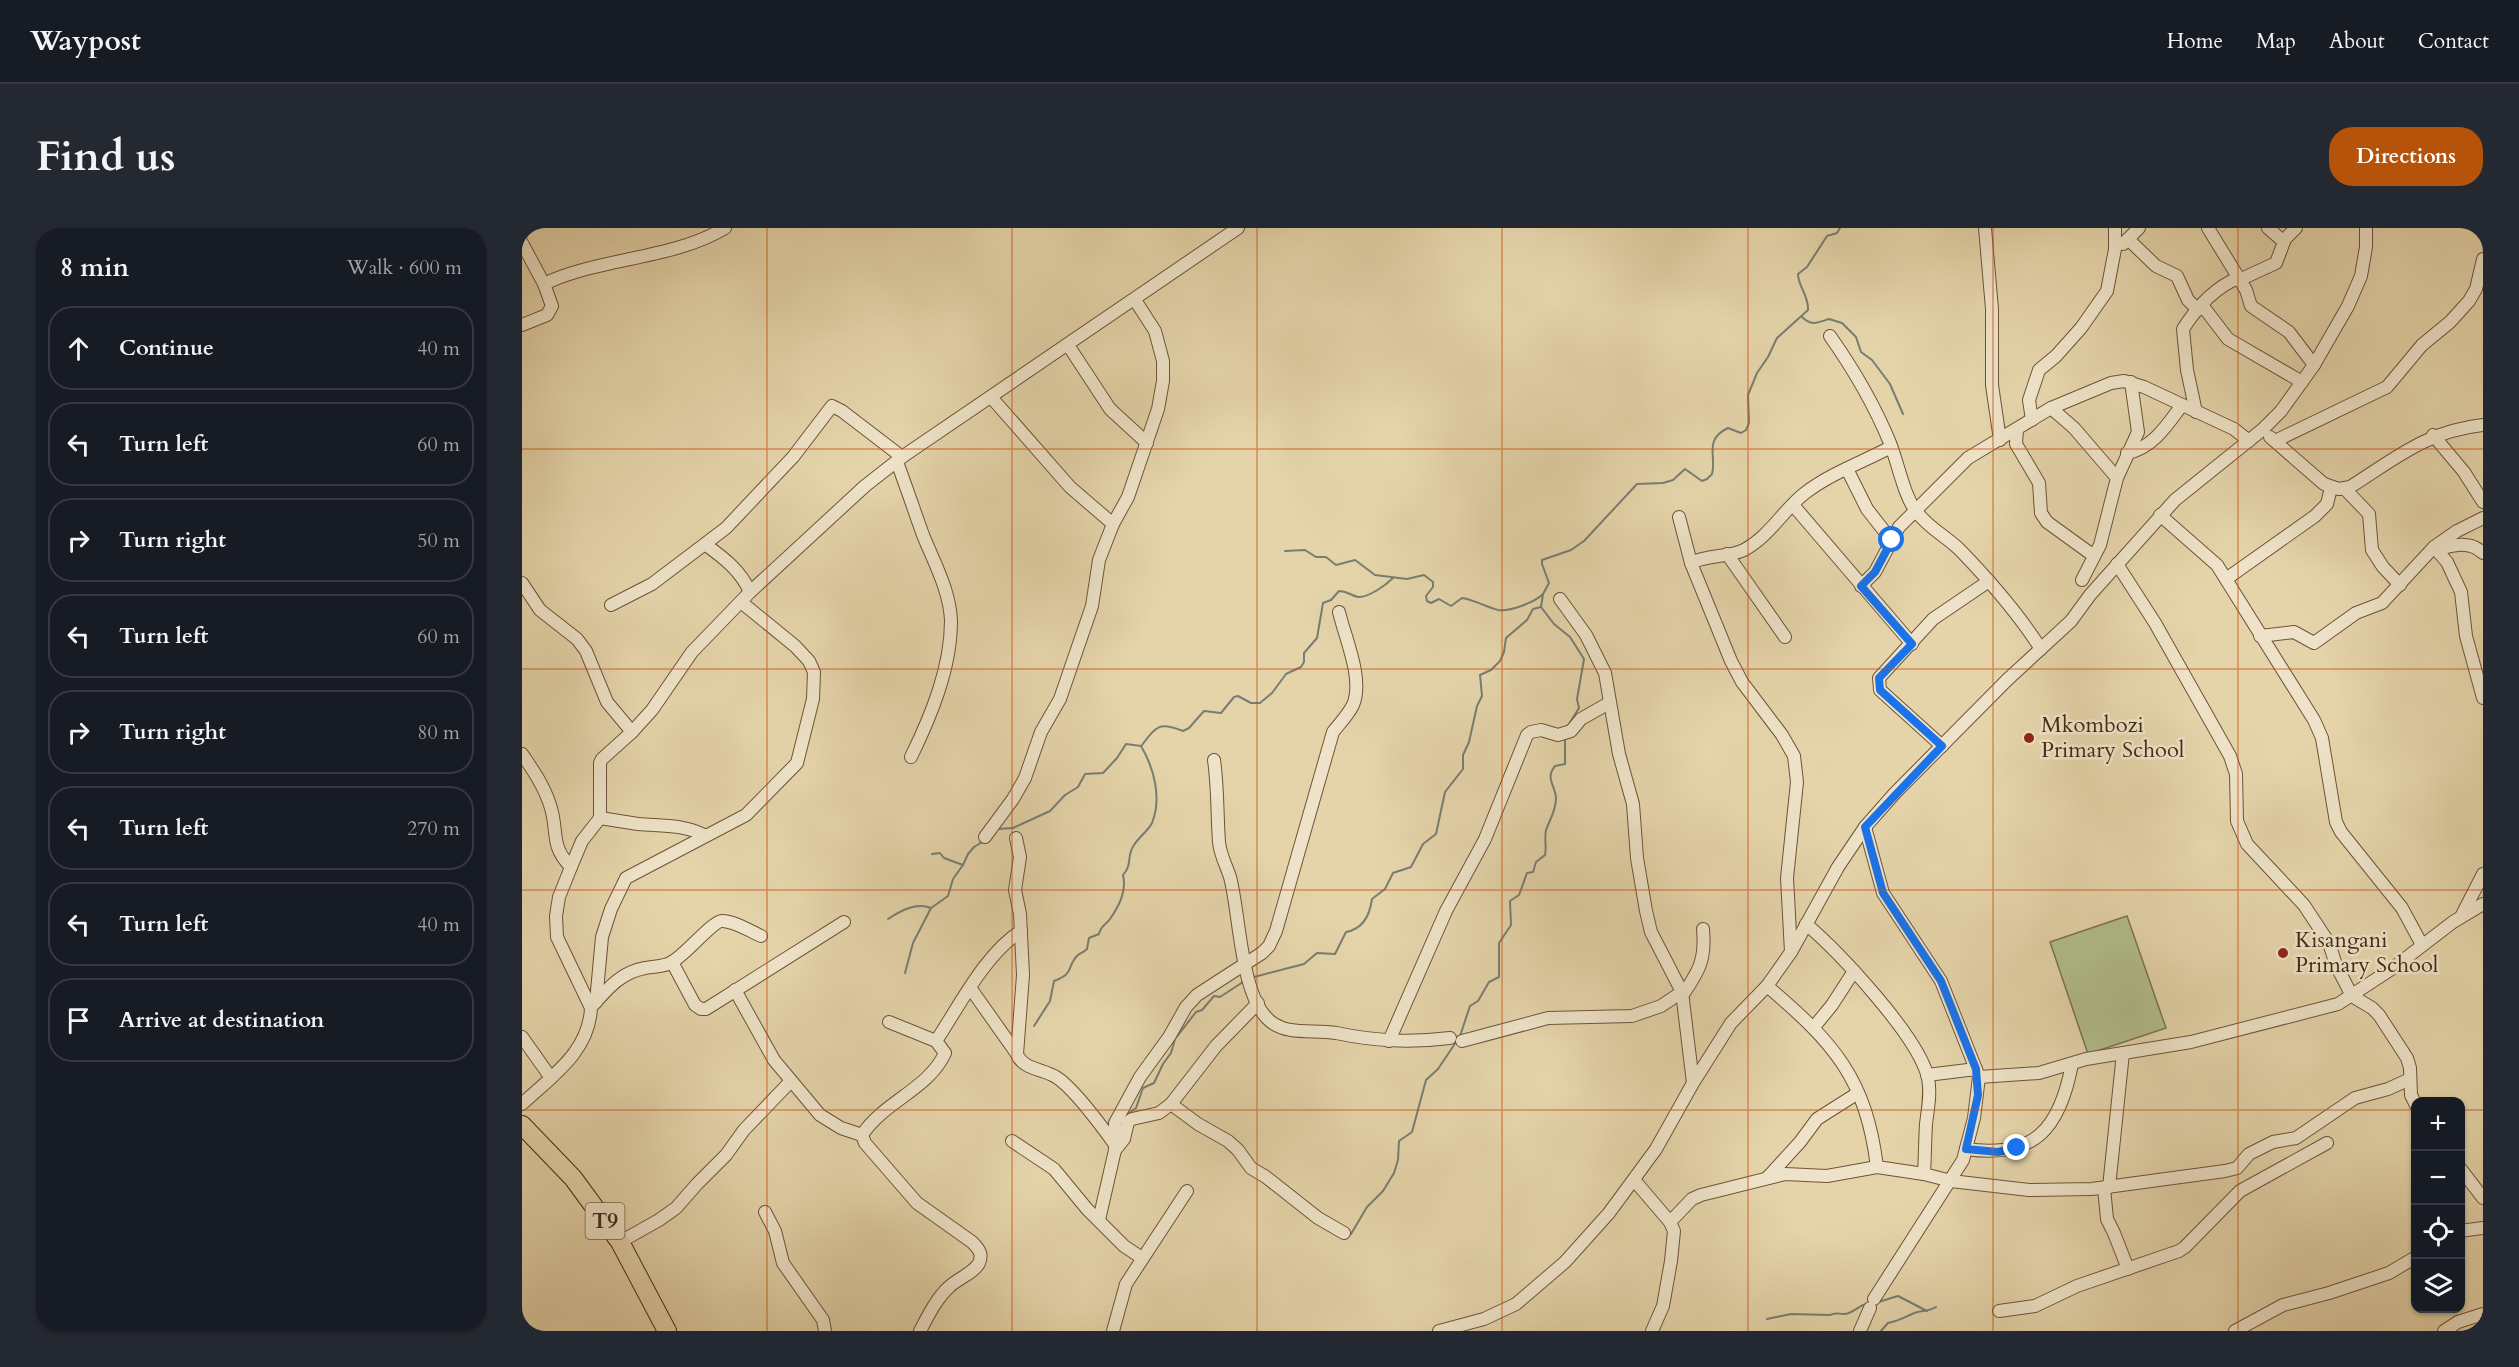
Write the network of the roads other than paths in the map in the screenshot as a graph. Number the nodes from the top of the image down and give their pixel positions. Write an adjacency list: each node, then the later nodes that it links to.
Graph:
1 (726, 228): 16 (street)
2 (1238, 228): 18 (street)
3 (1985, 228): 35 (street)
4 (2115, 228): 13 (street)
5 (2139, 228): 10 (street)
6 (2208, 228): 15 (street)
7 (2268, 228): 11 (street)
8 (2296, 228): 11 (street)
9 (2366, 228): 23 (street)
10 (2128, 239): 13 (street); 19 (street)
11 (2284, 242): 15 (street)
12 (522, 243): 16 (street)
13 (2114, 254): 30 (street)
14 (2483, 259): 17 (street)
15 (2239, 279): 19 (street); 23 (street)
16 (544, 284): 20 (street)
17 (2479, 294): 37 (street)
18 (1135, 300): 22 (street); 38 (street)
19 (2200, 308): 25 (street); 29 (street)
20 (522, 325)
21 (1830, 336): 39 (street)
22 (1068, 345): 26 (street); 38 (street)
23 (2314, 365): 25 (street)
24 (2131, 382): 27 (street); 28 (street); 40 (street)
25 (2302, 382): 33 (street)
26 (991, 397): 41 (street); 51 (street)
27 (2182, 405): 29 (street); 40 (street)
28 (2051, 408): 30 (street); 43 (street)
29 (2196, 412): 36 (street)
30 (2032, 420): 32 (street)
31 (2483, 425): 34 (street)
32 (2017, 429): 35 (street); 57 (street)
33 (2262, 430): 36 (street); 37 (street)
34 (2433, 435): 44 (street); 45 (street)
35 (2000, 440): 47 (street)
36 (2249, 441): 48 (street)
37 (2275, 441): 44 (street)
38 (1147, 444): 51 (street)
39 (1891, 447): 42 (street); 47 (street)
40 (2127, 453): 43 (street)
41 (899, 460): 53 (street); 66 (street); 80 (street)
42 (1847, 469): 46 (street); 52 (street)
43 (2118, 478): 57 (street)
44 (2338, 488): 60 (street); 64 (street)
45 (2483, 502)
46 (1793, 505): 56 (street); 65 (street)
47 (1914, 510): 52 (street); 62 (street)
48 (2160, 516): 59 (street); 60 (street)
49 (1679, 518): 58 (street)
50 (2483, 518): 54 (street)
51 (1113, 524): 87 (street)
52 (1892, 540): 65 (street)
53 (706, 545): 66 (street); 69 (street)
54 (2436, 549): 55 (street); 64 (street); 75 (street)
55 (2483, 553)
56 (1726, 554): 58 (street); 72 (street)
57 (2094, 556): 61 (street)
58 (1691, 563): 99 (street)
59 (2117, 564): 74 (street); 107 (street)
60 (2226, 579): 71 (street)
61 (2082, 580)
62 (1989, 581): 73 (street); 74 (street)
63 (522, 583): 77 (street)
64 (2400, 585): 71 (street)
65 (1861, 586): 73 (street)
66 (750, 592): 68 (street)
67 (1560, 599): 76 (street)
68 (741, 602): 77 (street); 86 (street)
69 (611, 605)
70 (1339, 612): 101 (street)
71 (2260, 636): 98 (street)
72 (1785, 637)
73 (1912, 644): 78 (street)
74 (2041, 649): 78 (street)
75 (2483, 698)
76 (1610, 703): 106 (street); 114 (street)
77 (632, 732): 84 (street)
78 (1942, 746): 85 (street)
79 (522, 754): 82 (street)
80 (911, 757)
81 (1214, 760): 101 (street)
82 (535, 771): 83 (street); 89 (street)
83 (522, 778)
84 (600, 818): 86 (street); 89 (street)
85 (1865, 827): 94 (street); 118 (street)
86 (704, 835): 109 (street)
87 (985, 837)
88 (1016, 838): 96 (street)
89 (571, 867): 109 (street)
90 (2483, 874): 92 (street)
91 (2483, 904): 92 (street)
92 (2462, 916): 98 (street)
93 (844, 922): 105 (street)
94 (1806, 924): 99 (street); 102 (street)
95 (1703, 929): 106 (street)
96 (1021, 931): 104 (street); 115 (street)
97 (761, 936): 100 (street)
98 (2422, 945): 107 (street)
99 (1791, 952): 103 (street)
100 (672, 962): 105 (street); 109 (street)
101 (1245, 964): 108 (street); 132 (street)
102 (1854, 971): 111 (street); 119 (street)
103 (1767, 986): 111 (street); 123 (street)
104 (971, 989): 113 (street); 115 (street)
105 (735, 990): 122 (street)
106 (1682, 994): 114 (street); 123 (street)
107 (2352, 996): 116 (street); 121 (street)
108 (1258, 1003): 114 (street); 127 (street)
109 (593, 1005): 120 (street)
110 (889, 1022): 113 (street)
111 (1814, 1026): 124 (street)
112 (522, 1037): 120 (street)
113 (936, 1041): 129 (street)
114 (1389, 1041)
115 (1017, 1053): 132 (street)
116 (2123, 1053): 117 (street); 140 (street)
117 (2072, 1064): 118 (street); 133 (street)
118 (1977, 1073): 119 (street); 133 (street)
119 (1927, 1075): 135 (street)
120 (551, 1078): 126 (street)
121 (2410, 1079): 125 (street); 140 (street)
122 (791, 1081): 129 (street); 149 (street)
123 (1694, 1083): 138 (street)
124 (1858, 1093): 134 (street); 137 (street)
125 (2412, 1097)
126 (522, 1104)
127 (1171, 1104): 132 (street); 148 (street)
128 (522, 1125): 149 (highway, T9)
129 (862, 1135): 158 (street)
130 (1012, 1141): 144 (street)
131 (2327, 1143): 152 (street)
132 (1116, 1148): 144 (street)
133 (1966, 1149): 139 (street)
134 (1877, 1167): 135 (street); 137 (street)
135 (1924, 1174): 139 (street)
136 (2465, 1175): 142 (street)
137 (1768, 1177): 145 (street)
138 (1635, 1181): 145 (street); 160 (street)
139 (1951, 1181): 140 (street); 162 (street)
140 (2107, 1187): 152 (street)
141 (1188, 1191): 150 (street)
142 (2483, 1198)
143 (765, 1212): 157 (street)
144 (1099, 1220): 150 (street)
145 (1670, 1222): 161 (street)
146 (2483, 1228): 147 (street)
147 (2465, 1231)
148 (1344, 1233)
149 (621, 1242): 156 (highway, T9)
150 (1143, 1258): 159 (street)
151 (2412, 1259): 155 (street)
152 (2128, 1269): 153 (street)
153 (1999, 1311)
154 (2483, 1314): 163 (street)
155 (2240, 1330)
156 (667, 1331)
157 (825, 1331)
158 (920, 1331)
159 (1113, 1331)
160 (1439, 1331)
161 (1652, 1331)
162 (1860, 1331)
163 (2444, 1331)

